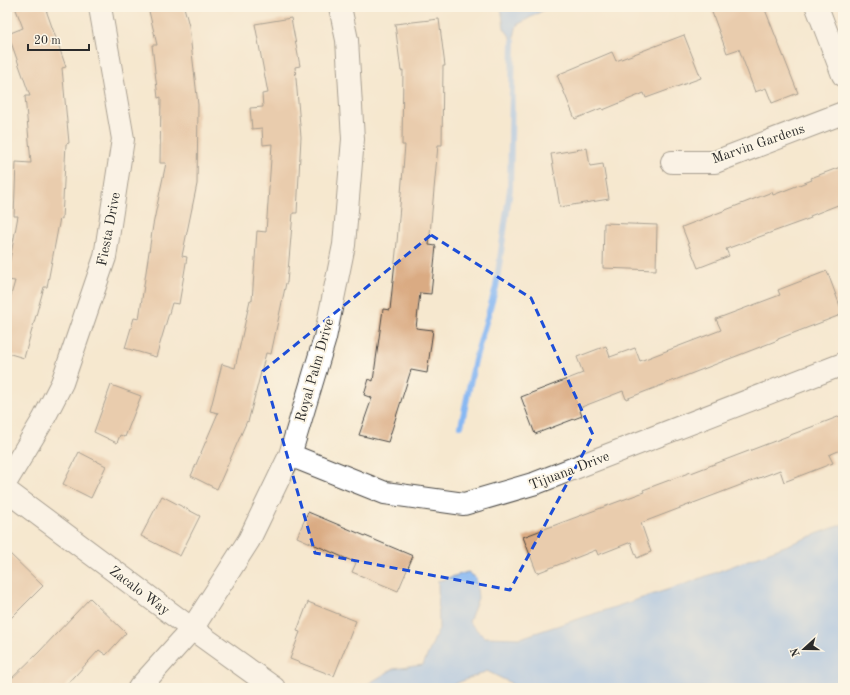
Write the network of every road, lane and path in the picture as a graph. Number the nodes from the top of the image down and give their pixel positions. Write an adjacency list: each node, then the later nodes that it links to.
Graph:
1 (100, 7): 9 (street, Fiesta Drive)
2 (340, 7): 8 (street, Royal Palm Drive)
3 (817, 7): 4 (street)
4 (843, 75)
5 (843, 113): 6 (street, Marvin Gardens)
6 (672, 162)
7 (843, 364): 8 (street, Tijuana Drive)
8 (290, 455): 11 (street, Royal Palm Drive)
9 (7, 480)
10 (7, 491): 11 (street, Zacalo Way)
11 (192, 629): 12 (street, Royal Palm Drive); 13 (street, Zacalo Way)
12 (139, 688)
13 (274, 688)

